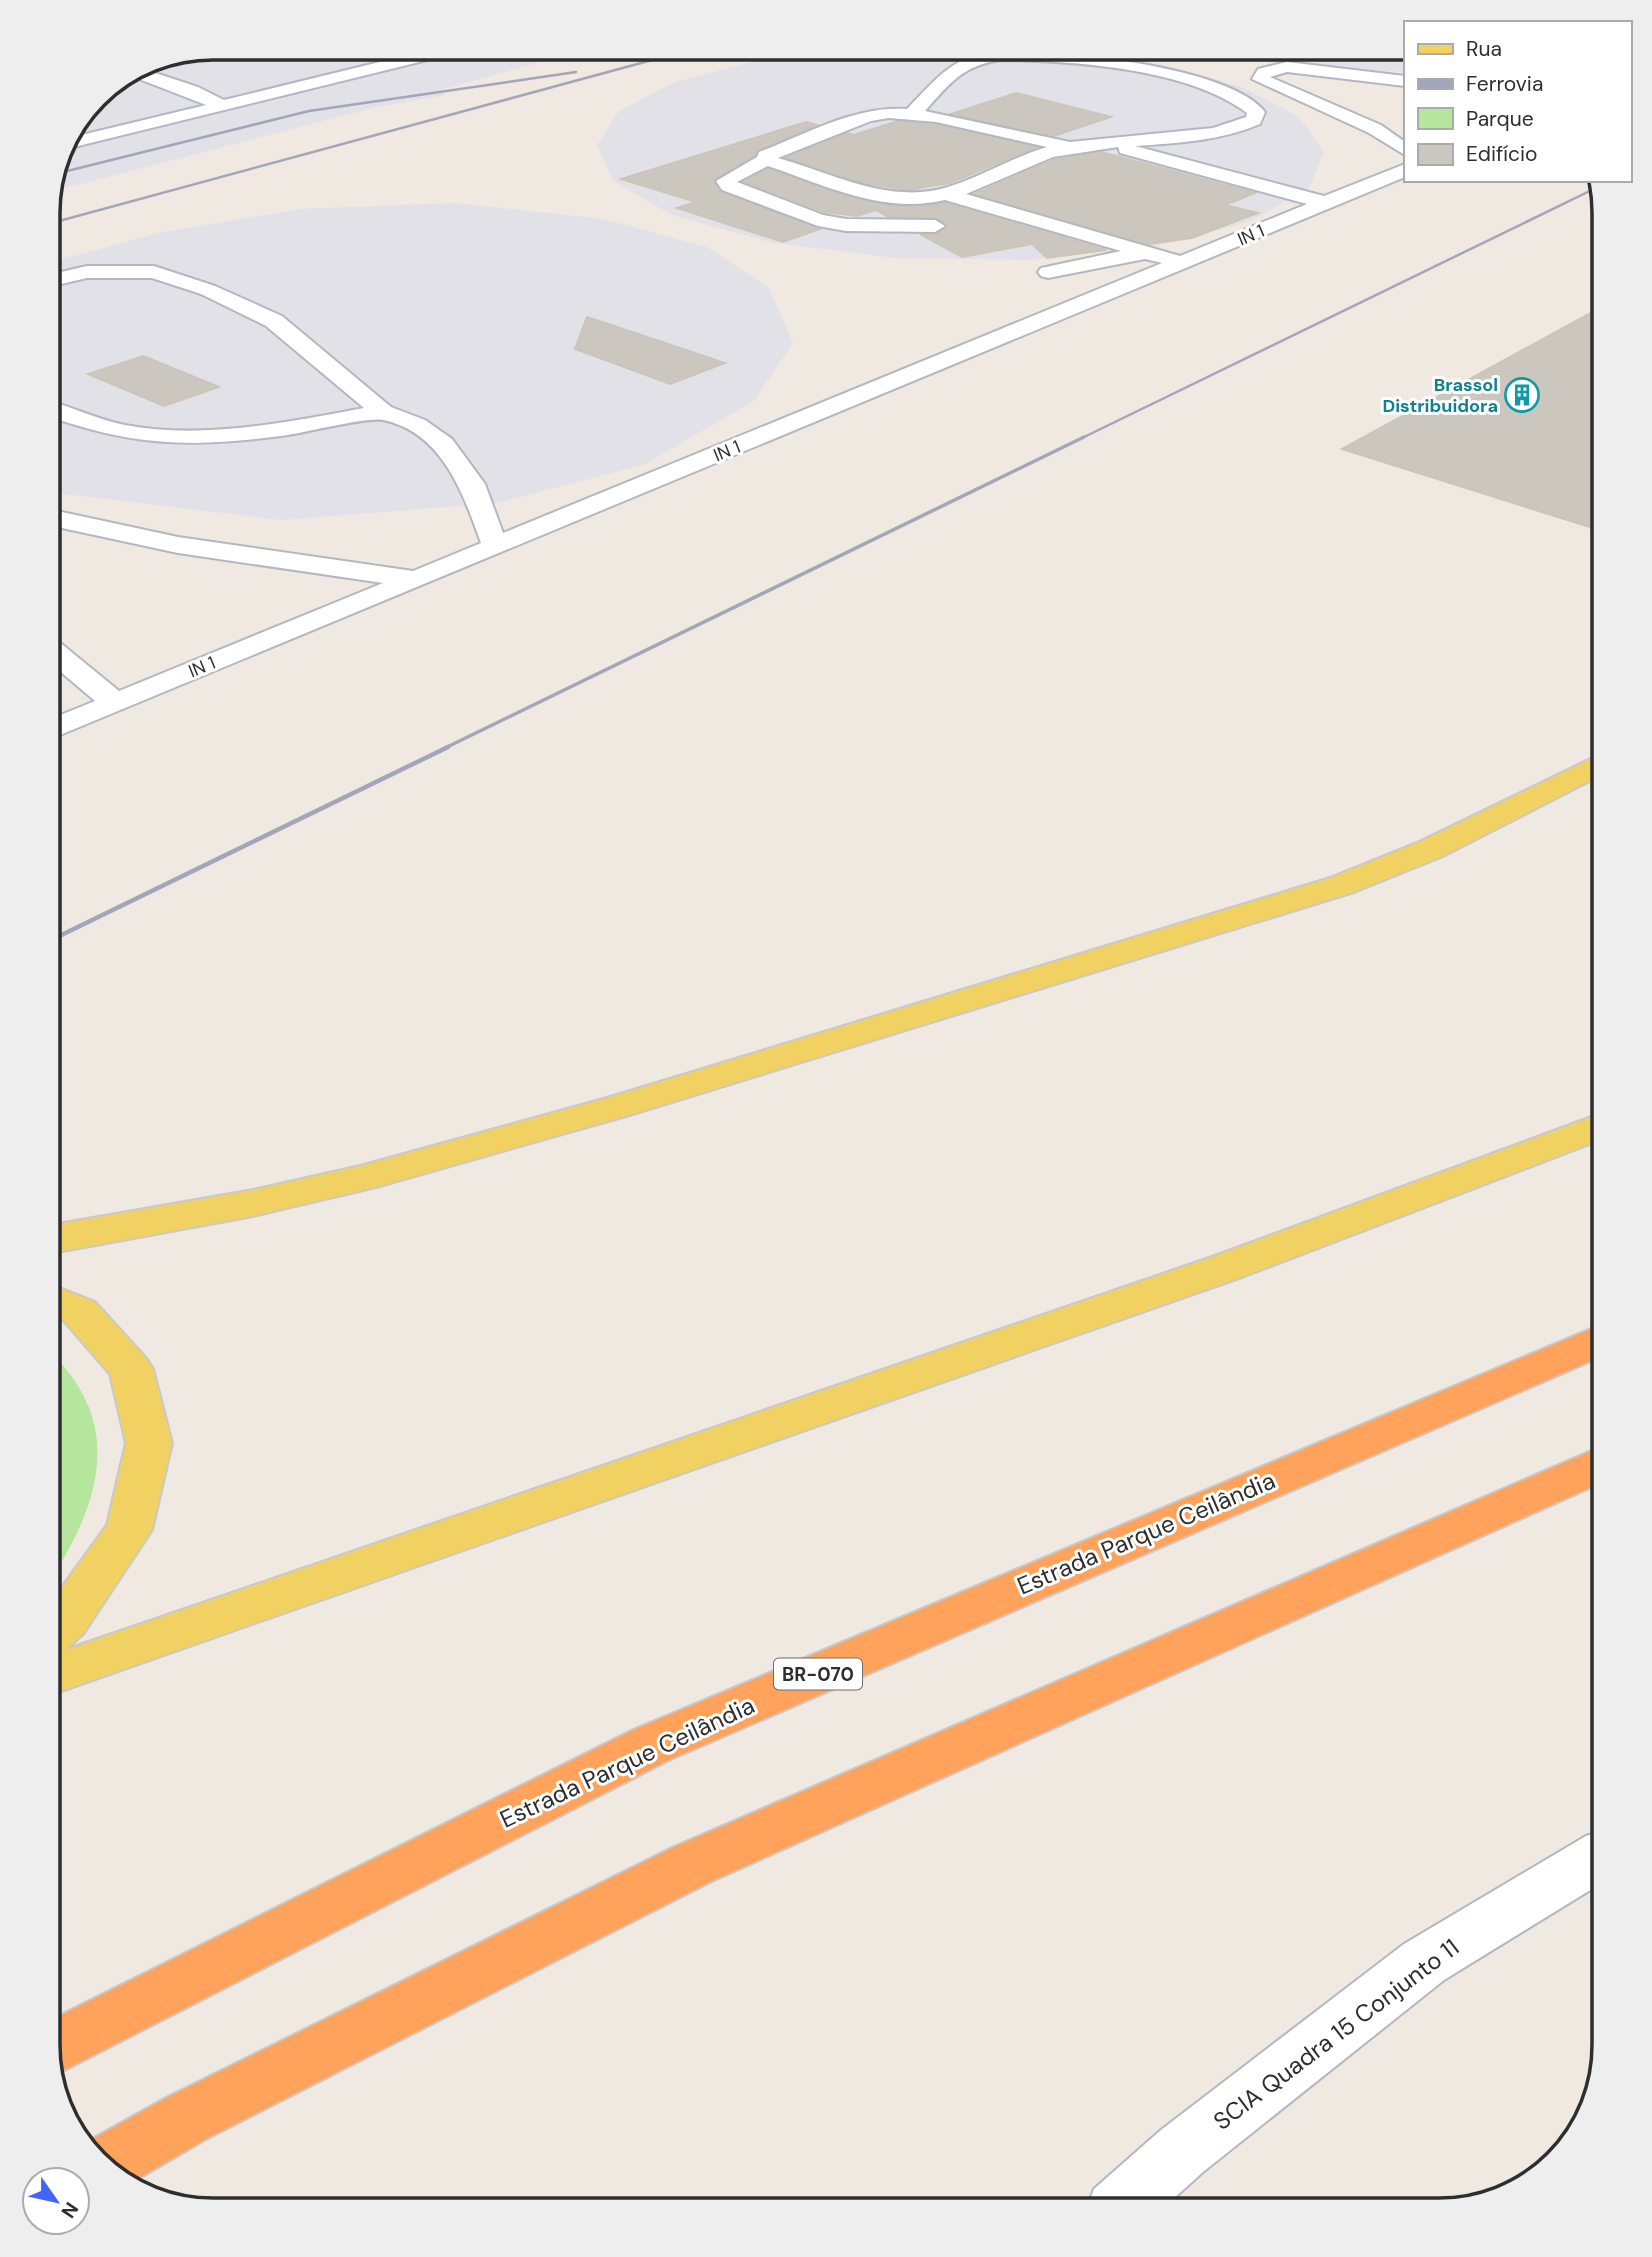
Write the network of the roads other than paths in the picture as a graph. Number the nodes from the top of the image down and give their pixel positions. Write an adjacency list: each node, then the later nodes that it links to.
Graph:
1 (408, 60): 6 (street)
2 (979, 60): 7 (street)
3 (1075, 60): 9 (street)
4 (145, 75): 6 (street)
5 (1404, 81): 11 (street)
6 (220, 105): 8 (street)
7 (912, 114): 10 (street); 12 (street)
8 (77, 141)
9 (1103, 143): 10 (street); 15 (street)
10 (1069, 147): 14 (street)
11 (1404, 149)
12 (766, 160): 14 (street); 16 (street)
13 (1404, 170): 15 (street, IN 1)
14 (944, 194): 17 (street)
15 (1327, 203): 18 (street, IN 1)
16 (935, 226)
17 (1148, 253): 18 (street); 19 (street)
18 (1183, 263): 24 (street, IN 1)
19 (1048, 272)
20 (60, 278): 22 (street)
21 (60, 412): 22 (street)
22 (383, 412): 24 (street)
23 (60, 520): 25 (street)
24 (495, 546): 25 (street, IN 1)
25 (415, 579): 27 (street, IN 1)
26 (60, 657): 27 (street)
27 (115, 703): 28 (street, IN 1)
28 (60, 726)
29 (1592, 768): 31 (main road)
30 (1592, 1129): 36 (main road)
31 (60, 1238)
32 (60, 1303): 35 (main road)
33 (1592, 1344): 38 (highway, Estrada Parque Ceilândia / BR-070)
34 (1592, 1468): 39 (highway)
35 (60, 1625)
36 (60, 1671)
37 (1592, 1861): 40 (street, SCIA Quadra 15 Conjunto 11)
38 (60, 2043)
39 (113, 2160)
40 (1130, 2198)

